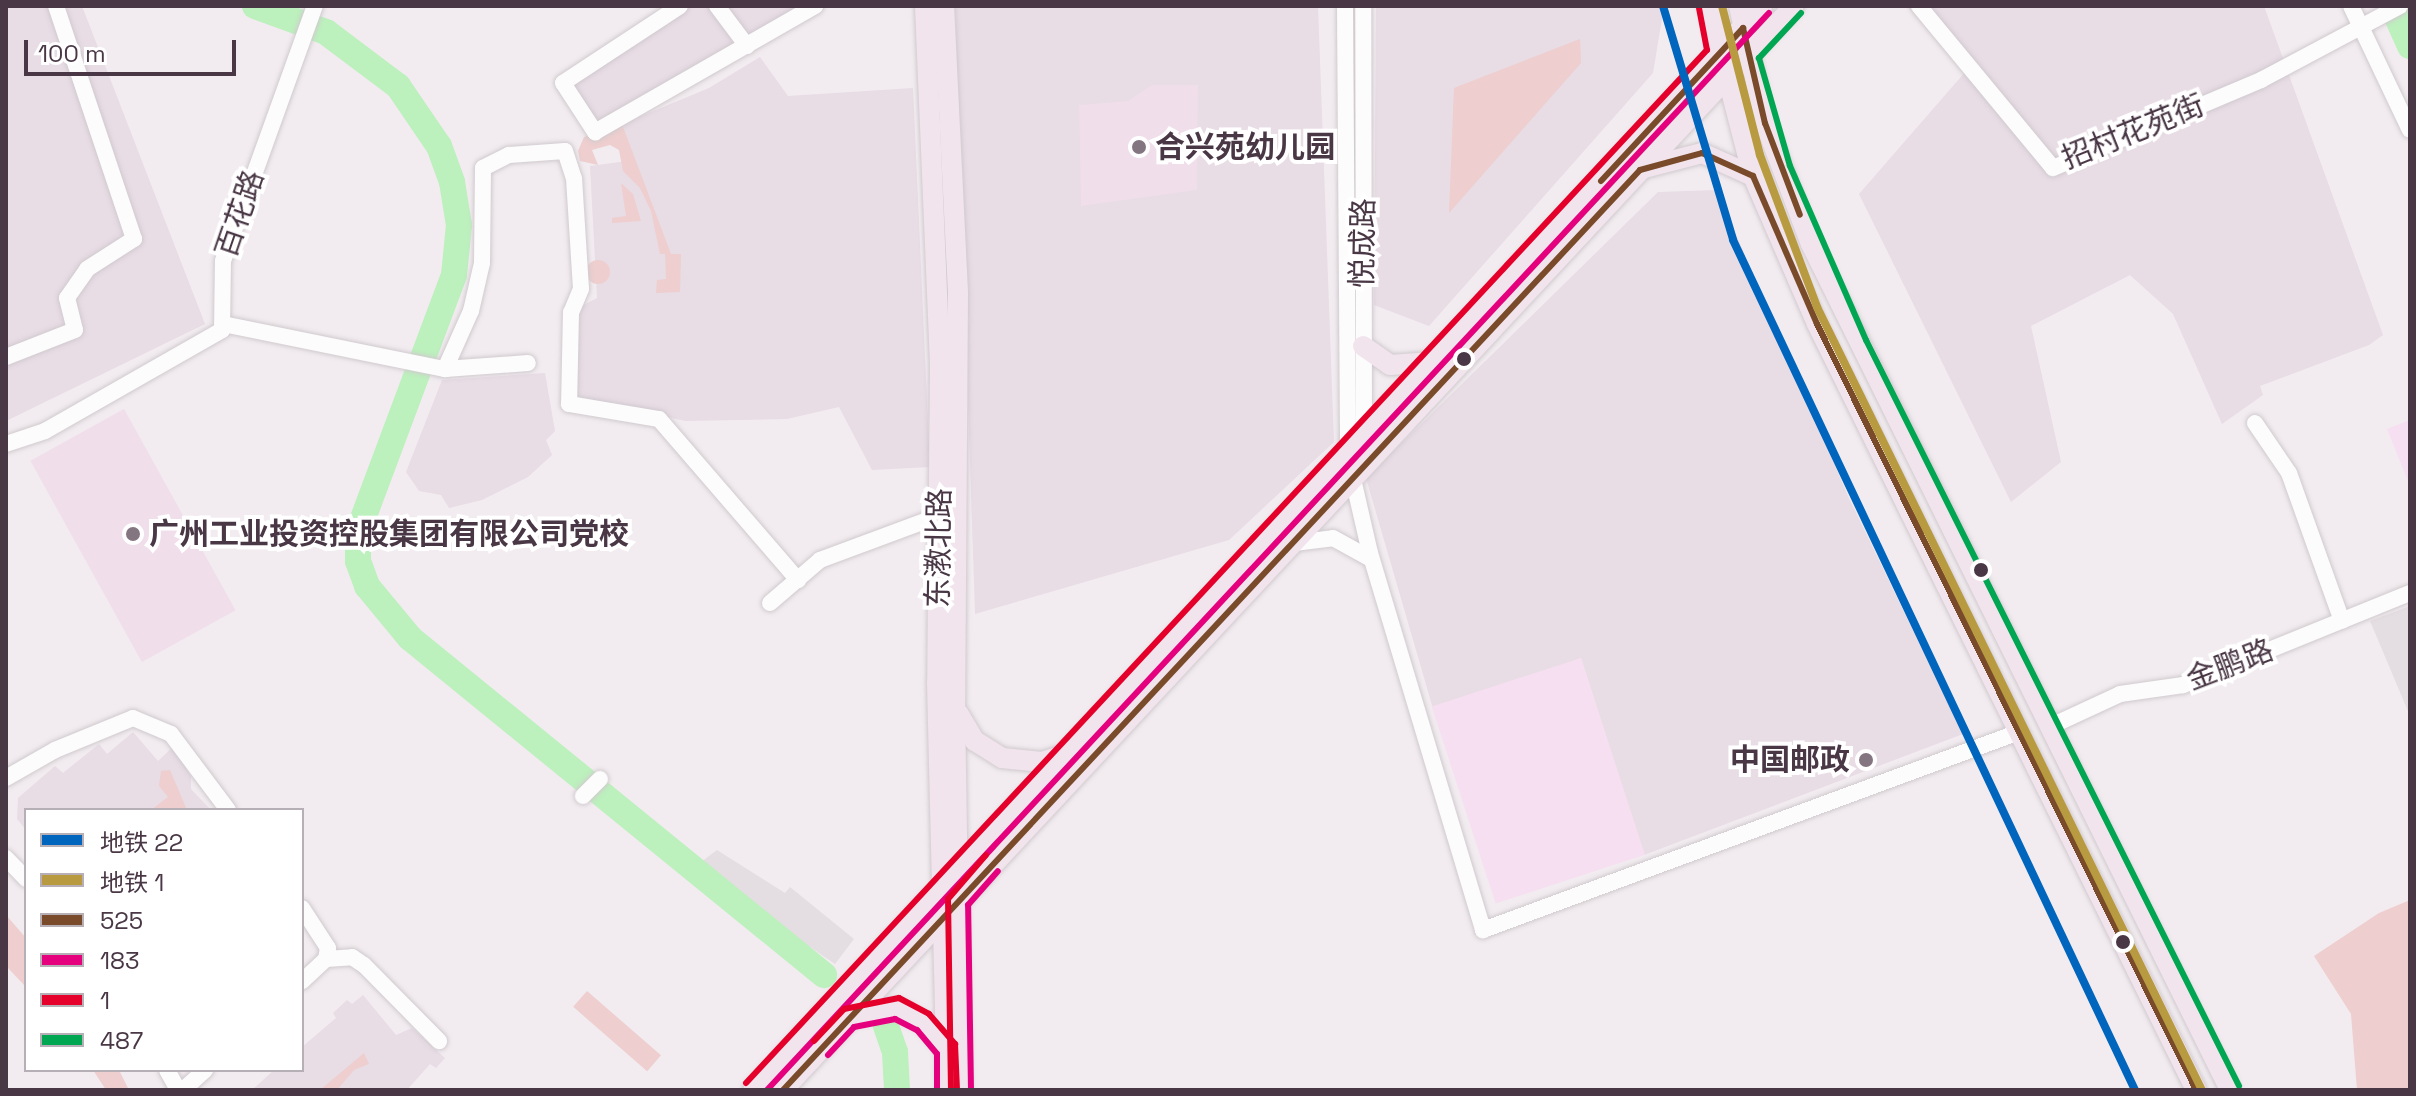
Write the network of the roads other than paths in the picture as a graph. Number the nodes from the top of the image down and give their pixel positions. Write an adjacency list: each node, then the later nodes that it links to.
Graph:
1 (56, 6): 28 (street)
2 (680, 6): 19 (street)
3 (717, 6): 19 (street)
4 (815, 6): 19 (street)
5 (925, 6): 36 (main road, 东漖北路)
6 (944, 6): 43 (main road, 东漖北路)
7 (1345, 6): 34 (street, 悦成路)
8 (1363, 6): 27 (street, 悦成路)
9 (1709, 6): 20 (main road)
10 (1739, 6): 18 (main road)
11 (1762, 6): 18 (main road)
12 (1794, 6): 21 (main road)
13 (1919, 6): 17 (street, 招村花苑街)
14 (2351, 6): 17 (street)
15 (2400, 6): 17 (street, 招村花苑街)
16 (314, 10): 26 (street, 百花路)
17 (2367, 23): 23 (street)
18 (1743, 28): 20 (main road); 21 (main road)
19 (747, 46)
20 (1718, 53): 22 (main road); 29 (main road)
21 (1748, 55): 22 (main road); 44 (main road)
22 (1725, 81): 24 (main road); 25 (main road)
23 (2410, 130)
24 (1640, 170): 25 (main road); 35 (main road)
25 (1753, 176): 45 (main road)
26 (223, 324): 31 (street); 33 (street)
27 (1363, 346): 29 (main road); 34 (street, 悦成路)
28 (6, 357)
29 (1433, 362): 34 (main road)
30 (528, 363): 31 (street)
31 (441, 368): 39 (street)
32 (2255, 423): 42 (street)
33 (6, 444)
34 (1355, 449): 35 (street); 46 (main road)
35 (1352, 479): 37 (main road); 38 (street)
36 (941, 515): 39 (street); 54 (main road, 东漖北路)
37 (1289, 545): 38 (street); 54 (main road)
38 (1371, 559): 45 (street)
39 (798, 580): 41 (street)
40 (2410, 593): 42 (street, 金鹏路)
41 (770, 603)
42 (2342, 621): 44 (street, 金鹏路)
43 (955, 707): 46 (main road); 52 (main road, 东漖北路)
44 (2049, 727): 70 (main road)
45 (2019, 732): 69 (main road)
46 (1071, 753): 52 (main road)
47 (6, 778): 50 (street)
48 (600, 779): 49 (street)
49 (583, 796)
50 (226, 808)
51 (6, 858): 53 (street)
52 (958, 873): 54 (main road)
53 (24, 877)
54 (950, 895): 56 (main road, 东漖北路); 65 (main road); 68 (main road, 东漖北路)
55 (304, 911): 57 (street)
56 (943, 919): 59 (main road); 61 (main road, 东漖北路)
57 (326, 959): 58 (street); 60 (street)
58 (304, 979)
59 (849, 1018): 61 (main road); 66 (main road)
60 (439, 1041)
61 (947, 1050): 67 (main road, 东漖北路)
62 (168, 1072): 64 (street)
63 (203, 1072): 64 (street)
64 (181, 1090)
65 (753, 1090)
66 (783, 1090)
67 (947, 1090)
68 (961, 1090)
69 (2196, 1090)
70 (2230, 1090)

